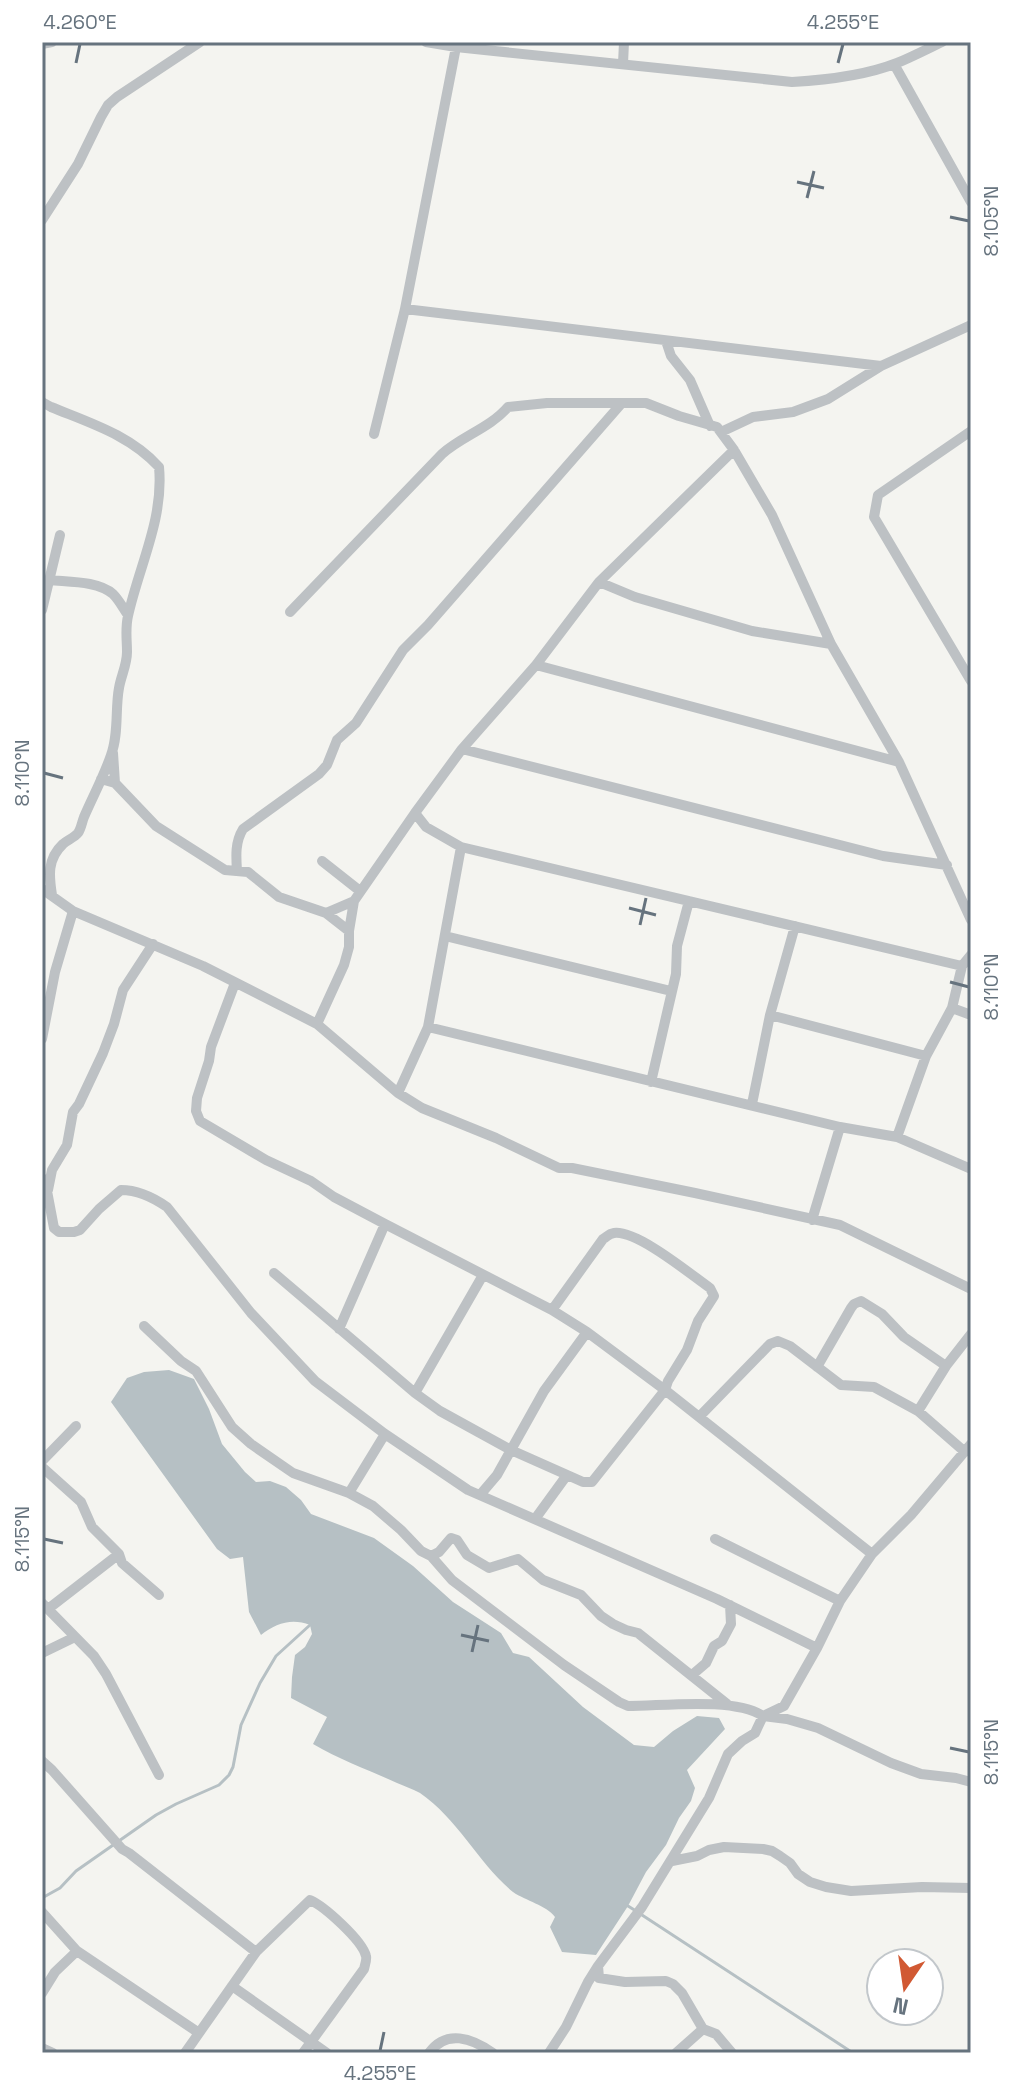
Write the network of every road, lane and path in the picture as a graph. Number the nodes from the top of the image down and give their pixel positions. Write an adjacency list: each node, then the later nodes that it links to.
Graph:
1 (52, 42): 6 (street)
2 (200, 42): 11 (street)
3 (426, 42): 7 (street)
4 (624, 42): 8 (street)
5 (940, 42): 9 (street)
6 (42, 44)
7 (456, 47): 8 (street); 12 (street)
8 (623, 64): 9 (street)
9 (894, 64): 10 (street)
10 (971, 202)
11 (42, 220)
12 (405, 309): 14 (street); 21 (street)
13 (971, 325): 15 (street)
14 (666, 341): 15 (street); 18 (street)
15 (881, 366): 20 (street)
16 (42, 402): 28 (street)
17 (621, 404): 18 (street); 27 (street); 41 (street)
18 (710, 426): 20 (street)
19 (971, 431): 31 (street)
20 (721, 432): 22 (street)
21 (374, 434)
22 (734, 450): 25 (street); 29 (street)
23 (60, 535): 24 (street)
24 (50, 580): 26 (street); 28 (street)
25 (599, 582): 29 (street); 30 (street)
26 (42, 610)
27 (290, 612)
28 (128, 615): 33 (street)
29 (831, 644): 34 (street)
30 (536, 665): 32 (street); 34 (street)
31 (971, 681)
32 (462, 749): 37 (street); 40 (street)
33 (113, 751): 35 (street); 36 (street)
34 (899, 762): 40 (street)
35 (101, 779): 36 (street); 42 (street)
36 (115, 783): 41 (street)
37 (415, 813): 38 (street); 43 (street)
38 (461, 847): 44 (street); 50 (street)
39 (322, 861): 43 (street)
40 (947, 865): 47 (street)
41 (237, 871): 46 (street)
42 (47, 892): 45 (street)
43 (357, 896): 46 (street); 49 (street)
44 (689, 901): 48 (street); 55 (street)
45 (73, 911): 51 (street); 61 (street)
46 (326, 913): 49 (street)
47 (971, 920)
48 (795, 926): 53 (street); 57 (street)
49 (349, 931): 59 (street)
50 (445, 936): 55 (street); 60 (street)
51 (153, 944): 54 (street); 70 (street)
52 (971, 955): 53 (street)
53 (962, 966): 56 (street)
54 (235, 983): 59 (street); 72 (street)
55 (671, 991): 63 (street)
56 (952, 1008): 58 (street); 62 (street)
57 (770, 1015): 62 (street); 65 (street)
58 (971, 1015)
59 (317, 1024): 64 (street)
60 (428, 1027): 63 (street); 64 (street)
61 (42, 1039)
62 (926, 1056): 67 (street)
63 (651, 1082): 65 (street)
64 (398, 1093): 71 (street)
65 (752, 1104): 66 (street)
66 (840, 1127): 67 (street); 71 (street)
67 (897, 1137): 68 (street)
68 (971, 1169)
69 (42, 1178): 70 (street)
70 (47, 1191): 88 (street)
71 (812, 1220): 75 (street)
72 (385, 1224): 74 (street); 78 (street)
73 (274, 1273): 78 (street)
74 (483, 1275): 76 (street); 84 (street)
75 (971, 1289)
76 (552, 1310): 79 (street); 83 (street)
77 (144, 1326): 93 (street)
78 (339, 1329): 84 (street)
79 (587, 1332): 83 (street); 90 (street)
80 (971, 1334): 81 (street)
81 (946, 1366): 82 (street); 85 (street)
82 (817, 1367): 85 (street); 86 (street)
83 (665, 1390): 86 (street); 92 (street)
84 (415, 1393): 90 (street)
85 (918, 1411): 89 (street)
86 (699, 1417): 98 (street)
87 (76, 1426): 91 (street)
88 (385, 1434): 93 (street); 94 (street)
89 (968, 1448): 98 (street)
90 (511, 1450): 92 (street); 94 (street)
91 (42, 1464): 97 (street)
92 (567, 1475): 95 (street)
93 (349, 1493): 99 (street)
94 (480, 1495): 95 (street)
95 (535, 1519): 102 (street)
96 (715, 1539): 101 (street)
97 (119, 1554): 100 (street); 103 (street)
98 (872, 1554): 101 (street)
99 (431, 1556): 107 (street); 108 (street)
100 (159, 1595)
101 (840, 1601): 105 (street)
102 (730, 1605): 105 (street); 107 (street)
103 (45, 1606): 104 (street)
104 (75, 1637): 106 (street); 111 (street)
105 (817, 1648): 109 (street)
106 (42, 1653)
107 (692, 1675): 108 (street)
108 (727, 1705): 109 (street)
109 (763, 1716): 112 (street); 113 (street)
110 (42, 1761): 117 (street)
111 (159, 1775)
112 (971, 1782)
113 (672, 1861): 114 (street); 118 (street)
114 (971, 1888)
115 (42, 1912): 116 (street)
116 (77, 1951): 120 (street); 122 (street)
117 (256, 1952): 119 (street); 123 (street)
118 (598, 1966): 121 (street); 131 (street)
119 (232, 1986): 122 (street); 123 (street)
120 (42, 1993)
121 (703, 2029): 132 (street); 133 (street)
122 (199, 2033): 126 (street)
123 (311, 2041): 127 (street); 128 (street)
124 (42, 2048): 125 (street)
125 (53, 2053)
126 (185, 2053)
127 (303, 2053)
128 (327, 2053)
129 (429, 2053): 130 (street)
130 (493, 2053)
131 (549, 2053)
132 (676, 2053)
133 (732, 2053)

